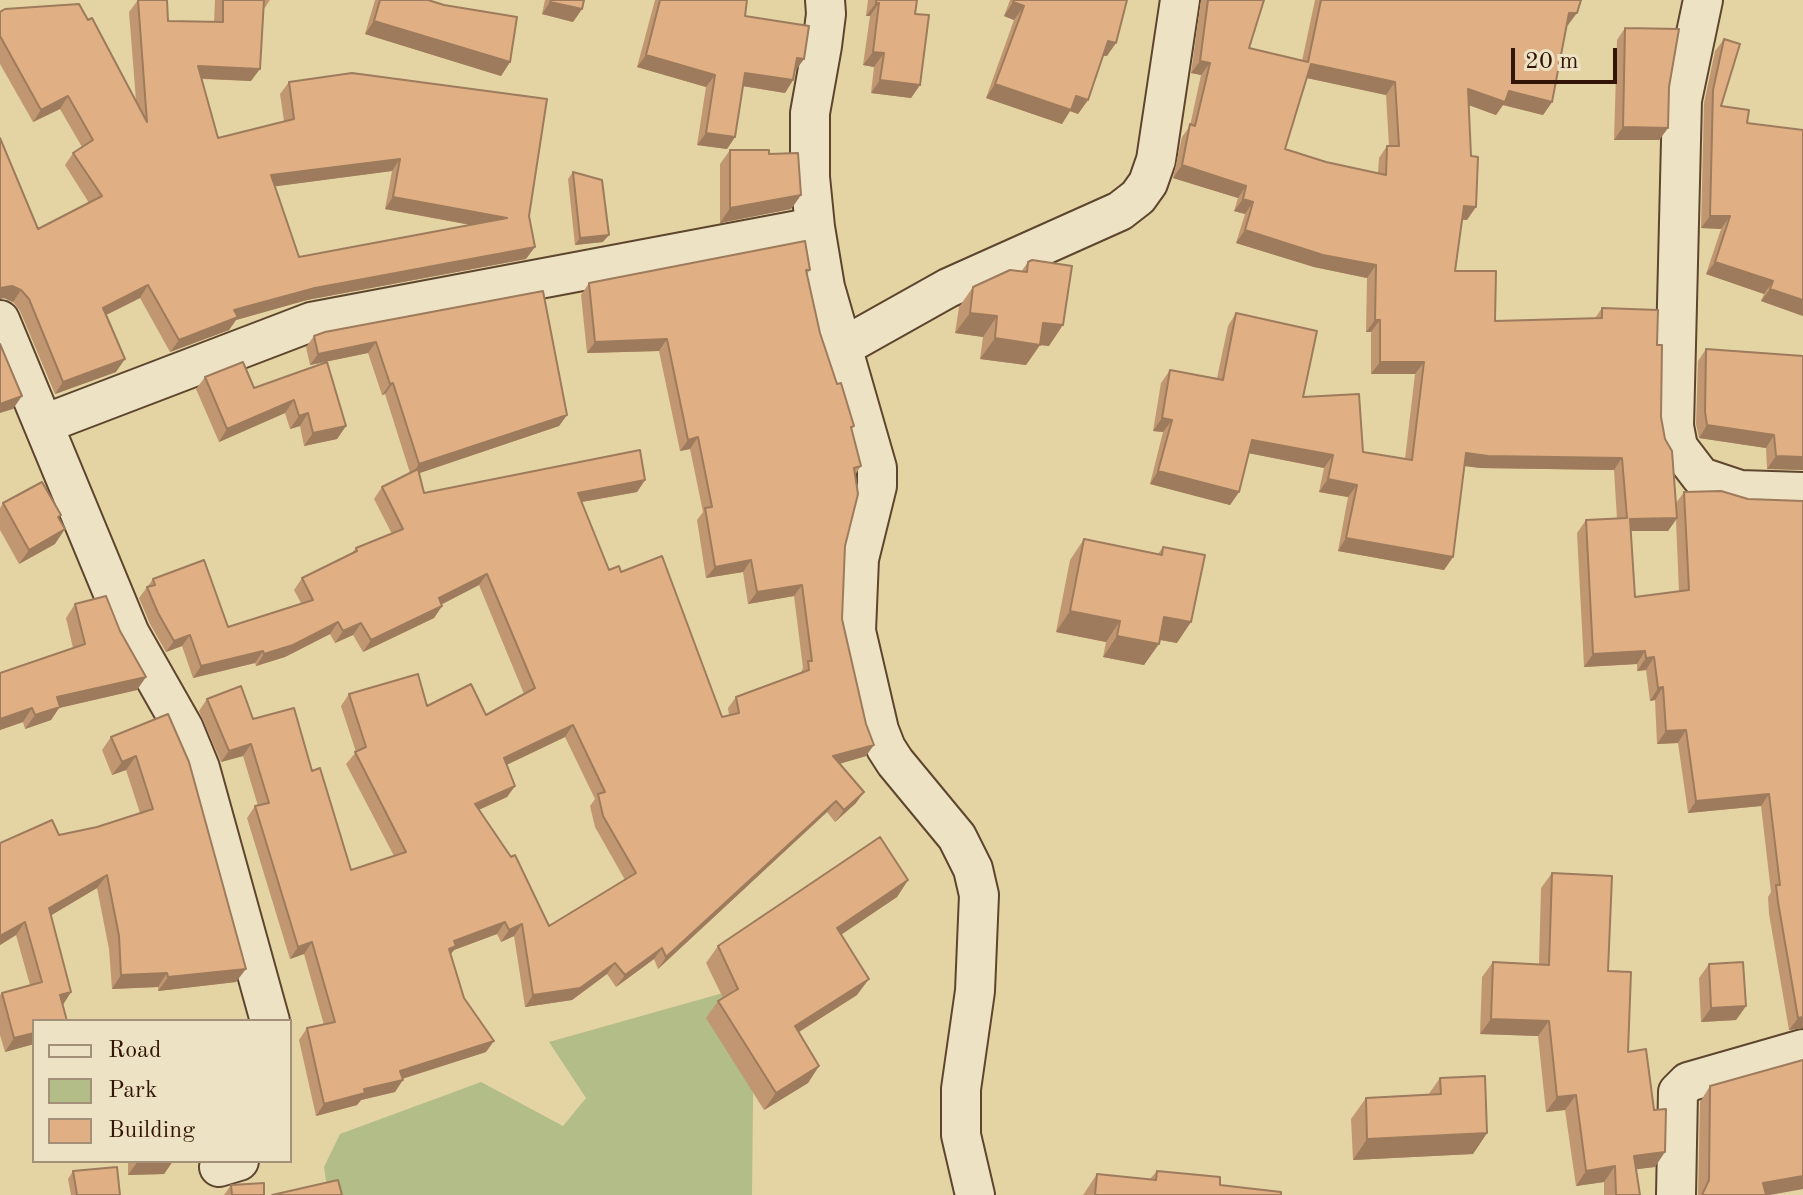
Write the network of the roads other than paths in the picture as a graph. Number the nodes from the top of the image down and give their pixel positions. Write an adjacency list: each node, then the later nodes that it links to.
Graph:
1 (825, 0): 4 (street)
2 (1180, 0): 6 (street)
3 (1703, 0): 8 (street)
4 (815, 227): 6 (street); 7 (street)
5 (0, 320): 7 (street)
6 (841, 348): 11 (street)
7 (44, 424): 9 (street)
8 (1803, 492)
9 (269, 1019)
10 (1803, 1049): 12 (street)
11 (975, 1195)
12 (1676, 1195)

